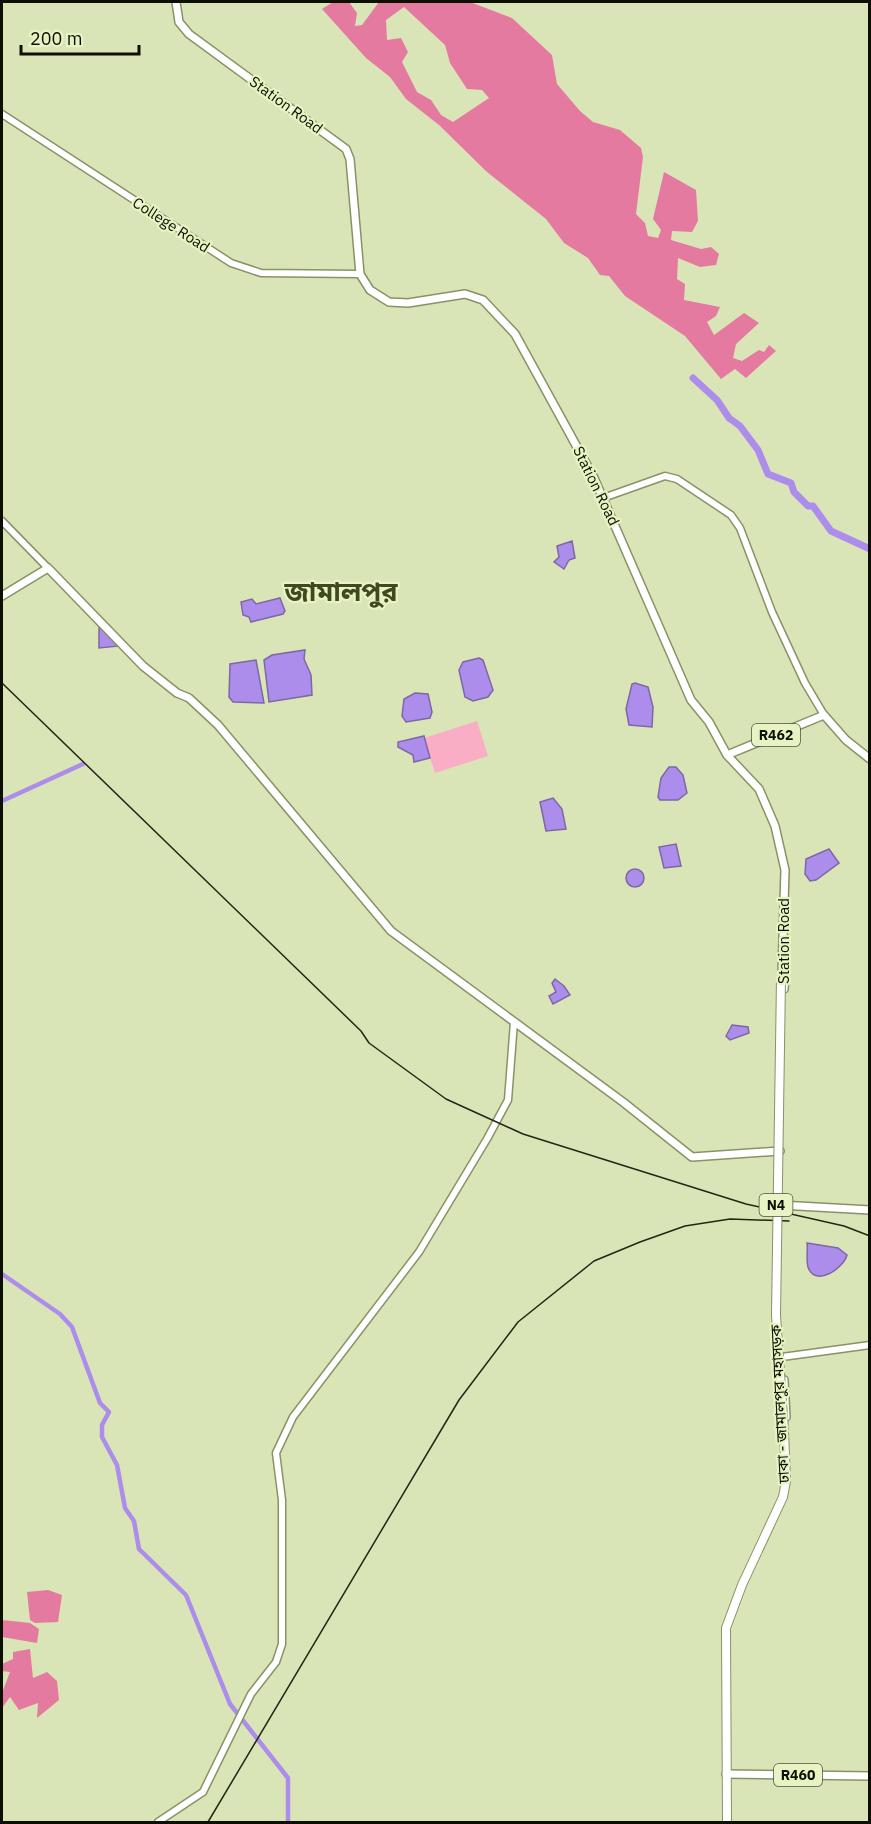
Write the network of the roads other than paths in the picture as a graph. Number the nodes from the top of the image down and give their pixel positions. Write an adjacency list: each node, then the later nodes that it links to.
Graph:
1 (176, 2): 3 (main road, Station Road)
2 (2, 114): 3 (main road, College Road)
3 (360, 274): 4 (main road, Station Road)
4 (603, 498): 8 (main road); 9 (main road, Station Road)
5 (2, 521): 6 (main road)
6 (48, 568): 7 (main road); 12 (main road)
7 (2, 596)
8 (825, 715): 9 (main road, R462); 10 (main road)
9 (727, 754): 11 (main road, Station Road)
10 (870, 759)
11 (782, 976): 13 (main road, Station Road); 18 (highway, ঢাকা - জামালপুর মহাসড়ক / N4, bridge)
12 (514, 1022): 13 (main road); 21 (main road)
13 (780, 1151): 14 (main road, Station Road)
14 (780, 1205): 15 (main road); 17 (main road, Station Road)
15 (870, 1210)
16 (870, 1345): 17 (main road)
17 (782, 1357): 18 (main road, Station Road)
18 (784, 1431): 19 (highway, ঢাকা - জামালপুর মহাসড়ক / N4)
19 (726, 1774): 20 (main road, R460); 22 (highway, ঢাকা - জামালপুর মহাসড়ক / N4)
20 (870, 1776)
21 (158, 1822)
22 (727, 1822)

